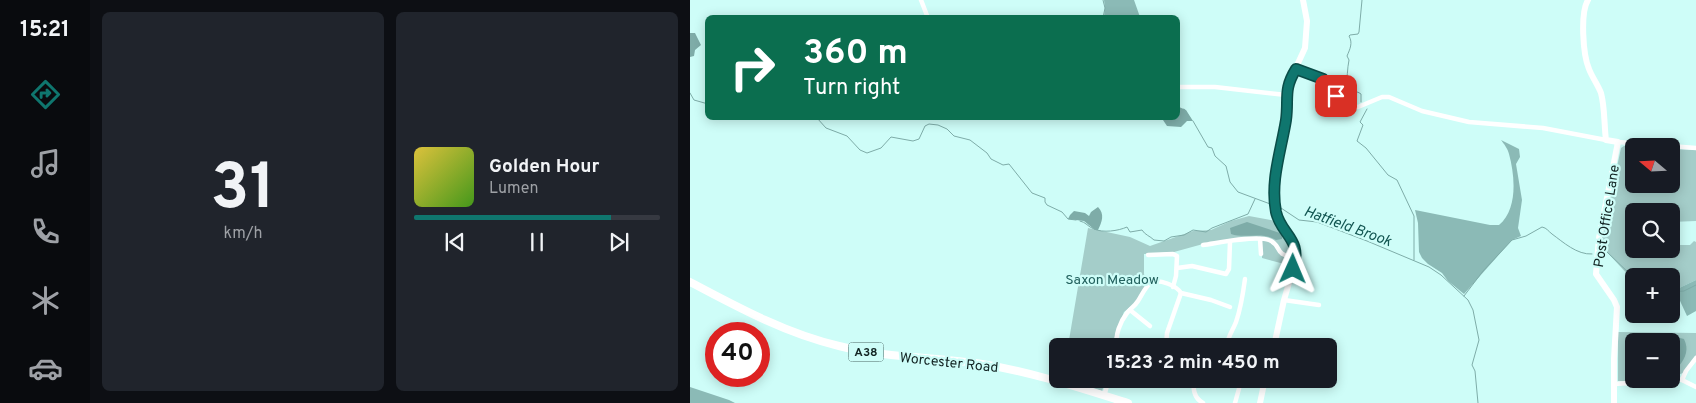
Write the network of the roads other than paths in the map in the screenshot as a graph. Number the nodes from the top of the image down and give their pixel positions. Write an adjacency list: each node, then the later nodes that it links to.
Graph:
1 (920, 0): 4 (street)
2 (1303, 0): 5 (street)
3 (1588, 0): 8 (street)
4 (927, 15)
5 (1296, 69): 7 (street); 8 (street)
6 (1180, 87): 7 (street)
7 (1286, 94): 16 (street)
8 (1606, 140): 9 (street)
9 (1618, 142): 10 (street); 36 (street, Post Office Lane)
10 (1696, 148)
11 (1262, 239): 12 (street); 14 (street); 16 (street)
12 (1230, 242): 13 (street); 17 (street)
13 (1203, 245)
14 (1261, 254)
15 (1148, 255): 17 (street)
16 (1296, 257): 23 (street)
17 (1177, 268): 20 (street)
18 (1245, 279): 31 (street)
19 (690, 282): 42 (main road, Worcester Road / A38)
20 (1173, 286): 21 (street); 27 (street)
21 (1181, 293): 24 (street); 30 (street)
22 (1226, 298): 24 (street)
23 (1284, 300): 25 (street); 32 (street)
24 (1224, 305): 26 (street)
25 (1319, 305)
26 (1230, 307)
27 (1130, 310): 28 (street); 29 (street)
28 (1150, 326)
29 (1117, 338)
30 (1167, 338)
31 (1228, 338)
32 (1276, 338)
33 (1696, 358): 34 (street)
34 (1682, 380): 37 (street)
35 (1625, 383): 36 (street)
36 (1614, 384): 47 (street, Post Office Lane)
37 (1696, 387)
38 (1106, 388): 42 (street)
39 (1194, 388): 44 (street)
40 (1239, 388): 45 (street)
41 (1263, 388): 46 (street)
42 (1104, 396): 43 (main road, Worcester Road / A38)
43 (1128, 403)
44 (1203, 403)
45 (1235, 403)
46 (1260, 403)
47 (1614, 403)

